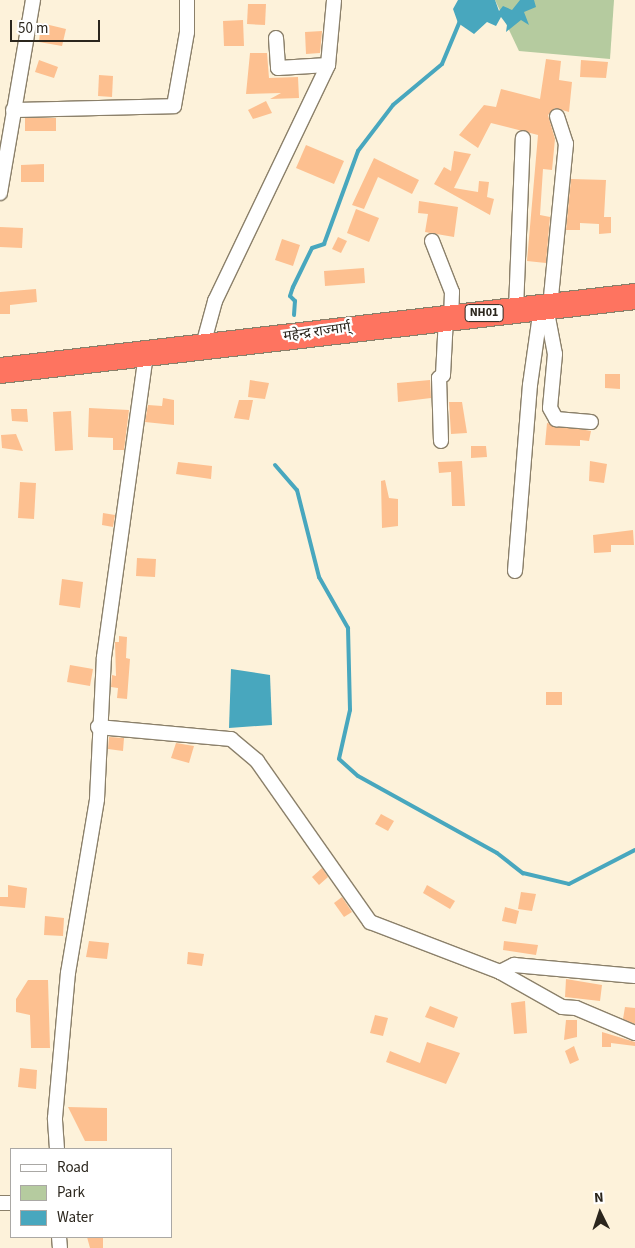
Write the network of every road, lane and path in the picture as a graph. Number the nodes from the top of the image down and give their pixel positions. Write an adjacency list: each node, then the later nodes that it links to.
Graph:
1 (33, 0): 6 (street)
2 (187, 0): 6 (street)
3 (334, 0): 5 (street)
4 (276, 38): 5 (street)
5 (328, 65): 15 (street)
6 (13, 110): 9 (street)
7 (557, 116): 12 (street)
8 (523, 138): 13 (street)
9 (0, 193)
10 (432, 241): 14 (street)
11 (635, 296): 12 (highway, महेन्द्र राज्मार्ग् / NH01)
12 (546, 307): 13 (highway, महेन्द्र राज्मार्ग् / NH01); 18 (street); 20 (street)
13 (516, 309): 14 (highway, महेन्द्र राज्मार्ग् / NH01)
14 (449, 318): 15 (highway, महेन्द्र राज्मार्ग् / NH01); 19 (street)
15 (203, 345): 16 (highway, महेन्द्र राज्मार्ग् / NH01)
16 (146, 353): 17 (highway, महेन्द्र राज्मार्ग् / NH01); 21 (street)
17 (0, 370)
18 (592, 422)
19 (442, 440)
20 (516, 571)
21 (98, 727): 22 (street); 25 (street)
22 (500, 972): 23 (street); 24 (street)
23 (635, 976)
24 (635, 1033)
25 (57, 1148)

